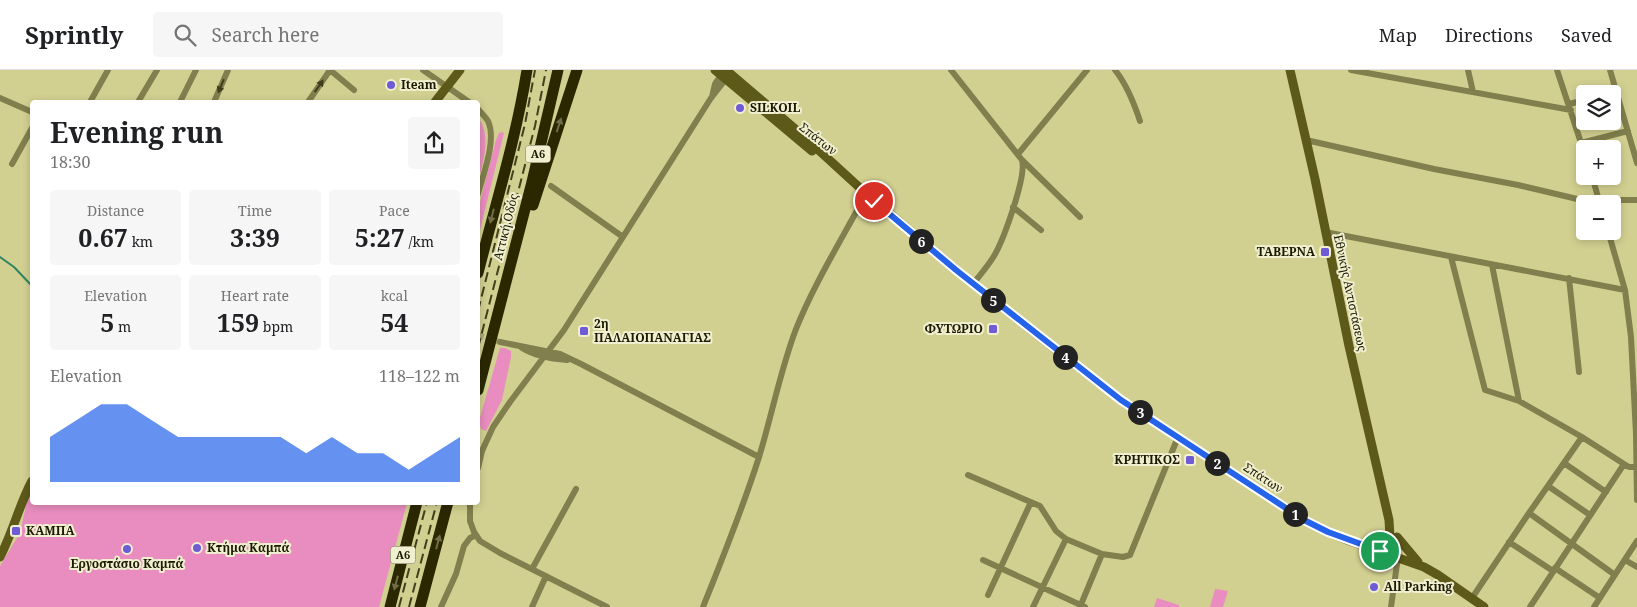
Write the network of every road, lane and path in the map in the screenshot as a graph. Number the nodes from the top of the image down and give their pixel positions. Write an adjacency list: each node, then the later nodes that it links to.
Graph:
1 (108, 70): 26 (street)
2 (157, 70): 27 (street)
3 (196, 70): 28 (street)
4 (228, 70): 29 (street, one-way to 29)
5 (330, 70): 23 (street); 30 (street, one-way to 5)
6 (423, 70): 22 (street)
7 (460, 70): 22 (main road)
8 (520, 70): 47 (highway)
9 (527, 70): 47 (highway, Αττική Οδός / Α6)
10 (558, 70): 66 (highway, Αττική Οδός / Α6)
11 (577, 70): 66 (highway, one-way to 11)
12 (951, 70): 44 (street)
13 (1087, 70): 44 (street)
14 (1115, 70): 38 (street)
15 (1290, 70): 41 (main road, Εθνικής Αντιστάσεως)
16 (1352, 70): 24 (street)
17 (1468, 70): 24 (street)
18 (1557, 70): 34 (street)
19 (1610, 70): 21 (street)
20 (725, 73): 50 (main road, Σπάτων); 58 (street)
21 (1612, 85)
22 (447, 86): 31 (main road); 32 (street)
23 (354, 90)
24 (1473, 92): 34 (street)
25 (0, 98): 35 (street)
26 (91, 100)
27 (139, 100)
28 (181, 100)
29 (215, 100)
30 (309, 100)
31 (436, 100)
32 (466, 100)
33 (1576, 104): 34 (street)
34 (1570, 107): 42 (street)
35 (30, 111)
36 (480, 111): 48 (street)
37 (1621, 113): 39 (street)
38 (1140, 121)
39 (1628, 131): 43 (street); 45 (street)
40 (30, 132): 46 (street)
41 (1306, 140): 51 (street); 57 (main road, Εθνικής Αντιστάσεως)
42 (1580, 140)
43 (1590, 140)
44 (1020, 157): 54 (street); 55 (street)
45 (1637, 163)
46 (12, 164)
47 (504, 169): 61 (highway, Αττική Οδός / Α6, one-way to 61)
48 (480, 186)
49 (551, 186): 58 (street)
50 (863, 191): 64 (main road, Σπάτων); 75 (street)
51 (1576, 198)
52 (1637, 200): 53 (street)
53 (1621, 201)
54 (1013, 207): 56 (street); 64 (street)
55 (1080, 217)
56 (1040, 230)
57 (1325, 232): 60 (street); 92 (main road, Εθνικής Αντιστάσεως)
58 (623, 237): 69 (street)
59 (1611, 240): 65 (street)
60 (1451, 257): 62 (street); 72 (street)
61 (480, 265)
62 (1492, 265): 63 (street); 72 (street)
63 (1569, 278): 65 (street); 70 (street)
64 (973, 284): 73 (main road, Σπάτων)
65 (1625, 290): 67 (street)
66 (500, 309): 71 (highway, Αττική Οδός / Α6)
67 (1634, 337): 79 (street)
68 (500, 342): 69 (street)
69 (546, 354): 75 (street); 76 (street)
70 (1579, 372)
71 (480, 383)
72 (1519, 401): 74 (street)
73 (1178, 437): 99 (street); 100 (main road, Σπάτων)
74 (1582, 438): 77 (street); 78 (street)
75 (759, 457): 121 (street)
76 (480, 460)
77 (1564, 463): 82 (street); 84 (street)
78 (1624, 464): 79 (street); 84 (street)
79 (1636, 467): 85 (street)
80 (968, 475): 86 (street)
81 (30, 485): 101 (main road)
82 (1548, 486): 90 (street); 91 (street)
83 (576, 489): 106 (street)
84 (1606, 492): 91 (street)
85 (1637, 498)
86 (1031, 502): 95 (street); 107 (street)
87 (416, 505): 116 (highway, Α6, one-way to 116)
88 (447, 505): 117 (highway, Α6, one-way to 88)
89 (470, 505): 93 (street)
90 (1529, 513): 97 (street); 98 (street)
91 (1590, 516): 98 (street)
92 (1389, 520): 94 (main road, Εθνικής Αντιστάσεως); 100 (main road, Εθνικής Αντιστάσεως)
93 (476, 535): 106 (street); 118 (street)
94 (1397, 537): 100 (main road); 104 (main road, Εθνικής Αντιστάσεως)
95 (1066, 539): 99 (street); 111 (street)
96 (1637, 541): 103 (street)
97 (1509, 542): 108 (street); 113 (street)
98 (1571, 544): 108 (street); 109 (street)
99 (1102, 554): 115 (street)
100 (1395, 556): 104 (main road, Σπάτων); 123 (street)
101 (0, 557)
102 (983, 560): 107 (street)
103 (1625, 560): 105 (street); 109 (street)
104 (1424, 567): 113 (main road, Σπάτων)
105 (1637, 567)
106 (532, 569): 110 (street)
107 (1002, 569): 111 (street); 112 (street)
108 (1554, 570): 114 (street); 125 (street)
109 (1615, 574): 114 (street)
110 (546, 576): 119 (street); 120 (street)
111 (1042, 588): 115 (street); 122 (street)
112 (988, 595)
113 (1472, 598): 124 (main road, Σπάτων)
114 (1600, 598): 126 (street)
115 (1082, 606)
116 (390, 607)
117 (420, 607)
118 (441, 607)
119 (532, 607)
120 (607, 607)
121 (703, 607)
122 (1033, 607)
123 (1391, 607)
124 (1484, 607)
125 (1530, 607)
126 (1594, 607)

